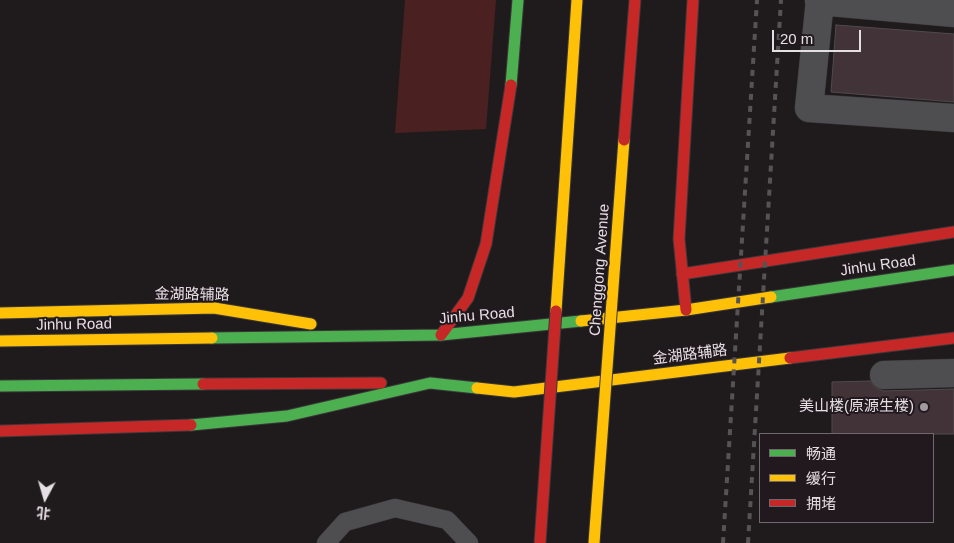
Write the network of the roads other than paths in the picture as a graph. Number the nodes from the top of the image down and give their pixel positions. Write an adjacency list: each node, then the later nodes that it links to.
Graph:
1 (518, 0): 13 (main road)
2 (577, 0): 31 (main road, bridge)
3 (635, 0): 32 (main road, Chenggong Avenue, bridge)
4 (693, 0): 10 (main road)
5 (819, 1): 6 (street); 7 (street)
6 (954, 13)
7 (954, 118)
8 (954, 232): 10 (main road)
9 (954, 270): 11 (main road, Jinhu Road)
10 (682, 274): 11 (main road)
11 (686, 310): 13 (main road, Jinhu Road)
12 (0, 313): 14 (main road, 金湖路辅路)
13 (441, 335): 14 (main road, Jinhu Road)
14 (382, 336): 16 (main road, Jinhu Road)
15 (954, 338): 26 (main road, 金湖路辅路)
16 (0, 340)
17 (805, 344): 18 (main road)
18 (676, 360)
19 (617, 367): 20 (main road)
20 (597, 369)
21 (567, 372): 23 (main road)
22 (954, 373): 24 (street)
23 (537, 375)
24 (884, 375)
25 (498, 379): 26 (main road)
26 (430, 383): 27 (main road); 28 (main road)
27 (0, 386)
28 (0, 431)
29 (326, 543): 30 (lane)
30 (469, 543)
31 (540, 543)
32 (594, 543)

